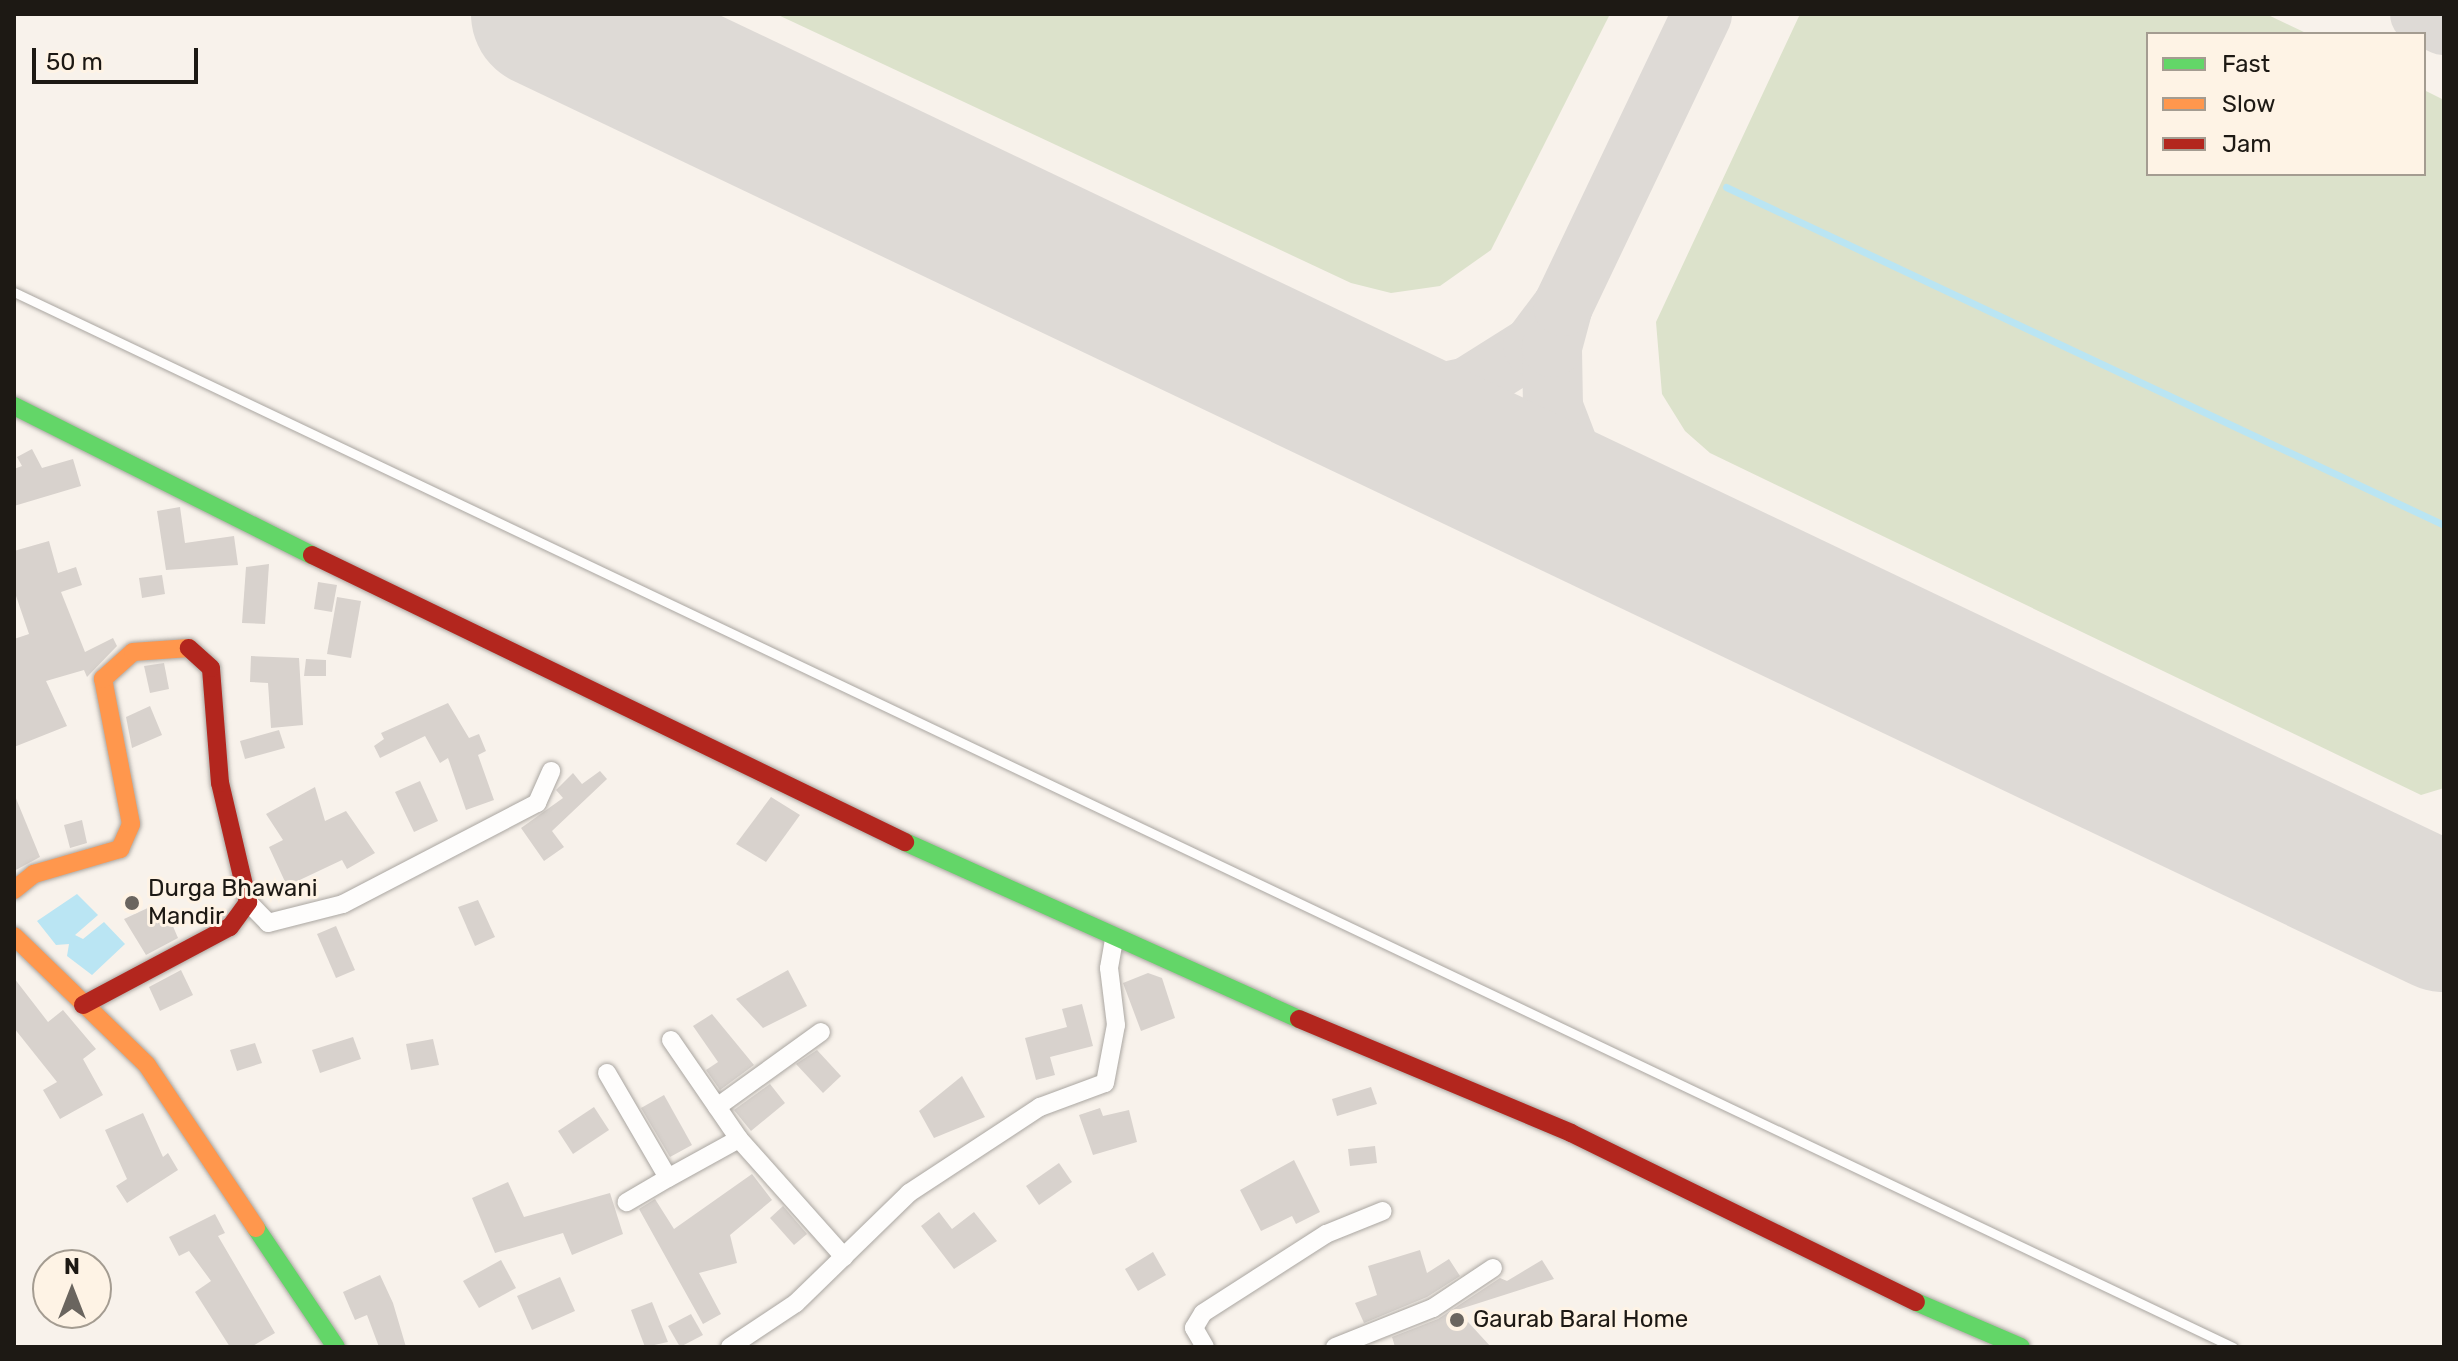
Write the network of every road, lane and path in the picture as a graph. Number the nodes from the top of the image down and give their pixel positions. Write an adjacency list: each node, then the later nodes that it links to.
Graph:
1 (14, 292): 24 (lane)
2 (14, 406): 7 (main road)
3 (551, 771): 5 (street)
4 (14, 890): 5 (main road)
5 (248, 902): 8 (main road)
6 (14, 936): 8 (main road)
7 (1114, 941): 17 (street); 23 (main road)
8 (83, 1005): 19 (main road)
9 (821, 1032): 12 (street)
10 (671, 1040): 12 (street)
11 (607, 1073): 14 (street)
12 (717, 1107): 13 (street)
13 (739, 1139): 14 (street); 17 (street)
14 (668, 1178): 15 (street)
15 (627, 1202)
16 (1383, 1211): 21 (street)
17 (844, 1257): 20 (street)
18 (1493, 1268): 22 (street)
19 (336, 1347)
20 (730, 1347)
21 (1205, 1347)
22 (1335, 1347)
23 (2021, 1347)
24 (2233, 1347)

